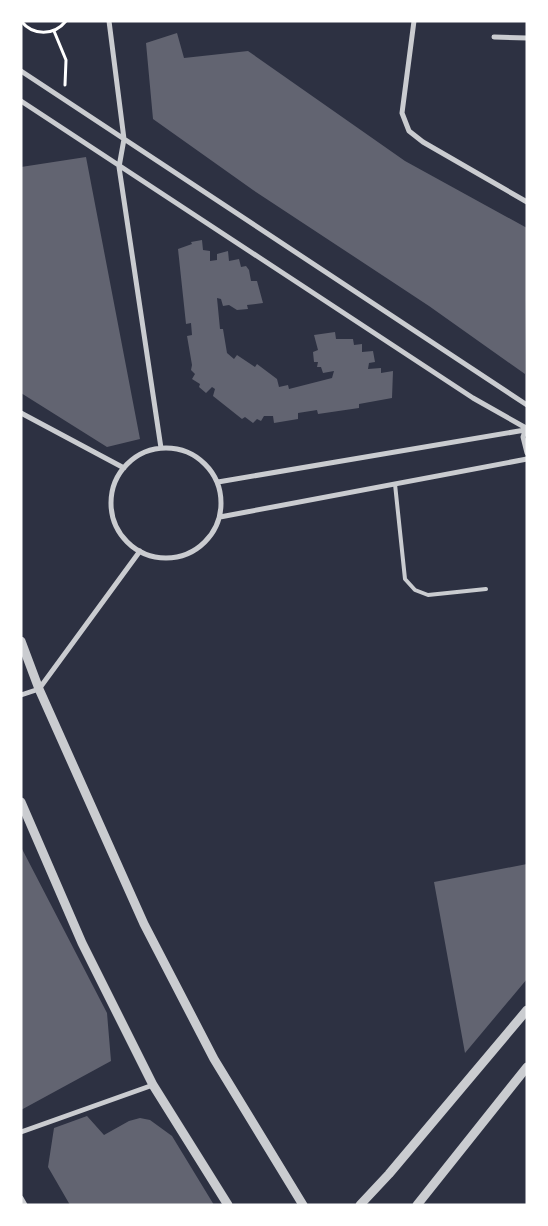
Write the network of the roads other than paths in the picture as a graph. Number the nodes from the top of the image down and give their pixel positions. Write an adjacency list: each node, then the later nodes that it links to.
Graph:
1 (109, 21): 7 (street)
2 (414, 21): 9 (street)
3 (494, 37): 4 (street)
4 (527, 38)
5 (21, 71): 7 (street)
6 (21, 101): 8 (street)
7 (124, 139): 8 (street); 10 (street)
8 (119, 167): 12 (street); 13 (street)
9 (527, 202)
10 (527, 405)
11 (21, 413): 16 (street)
12 (526, 428): 14 (street); 17 (street)
13 (161, 448): 16 (street); 17 (street)
14 (527, 453)
15 (527, 459): 18 (street)
16 (124, 468): 20 (street)
17 (218, 482): 19 (street)
18 (394, 484): 19 (street); 21 (lane)
19 (220, 517): 20 (street)
20 (140, 551): 23 (street)
21 (486, 589)
22 (21, 641): 23 (street)
23 (39, 689): 24 (street); 33 (street)
24 (21, 695)
25 (21, 802): 28 (street)
26 (527, 1010): 34 (street)
27 (527, 1067): 35 (street)
28 (154, 1085): 29 (street); 32 (street)
29 (21, 1132)
30 (21, 1198): 31 (street)
31 (26, 1205)
32 (228, 1205)
33 (303, 1205)
34 (360, 1205)
35 (417, 1205)

